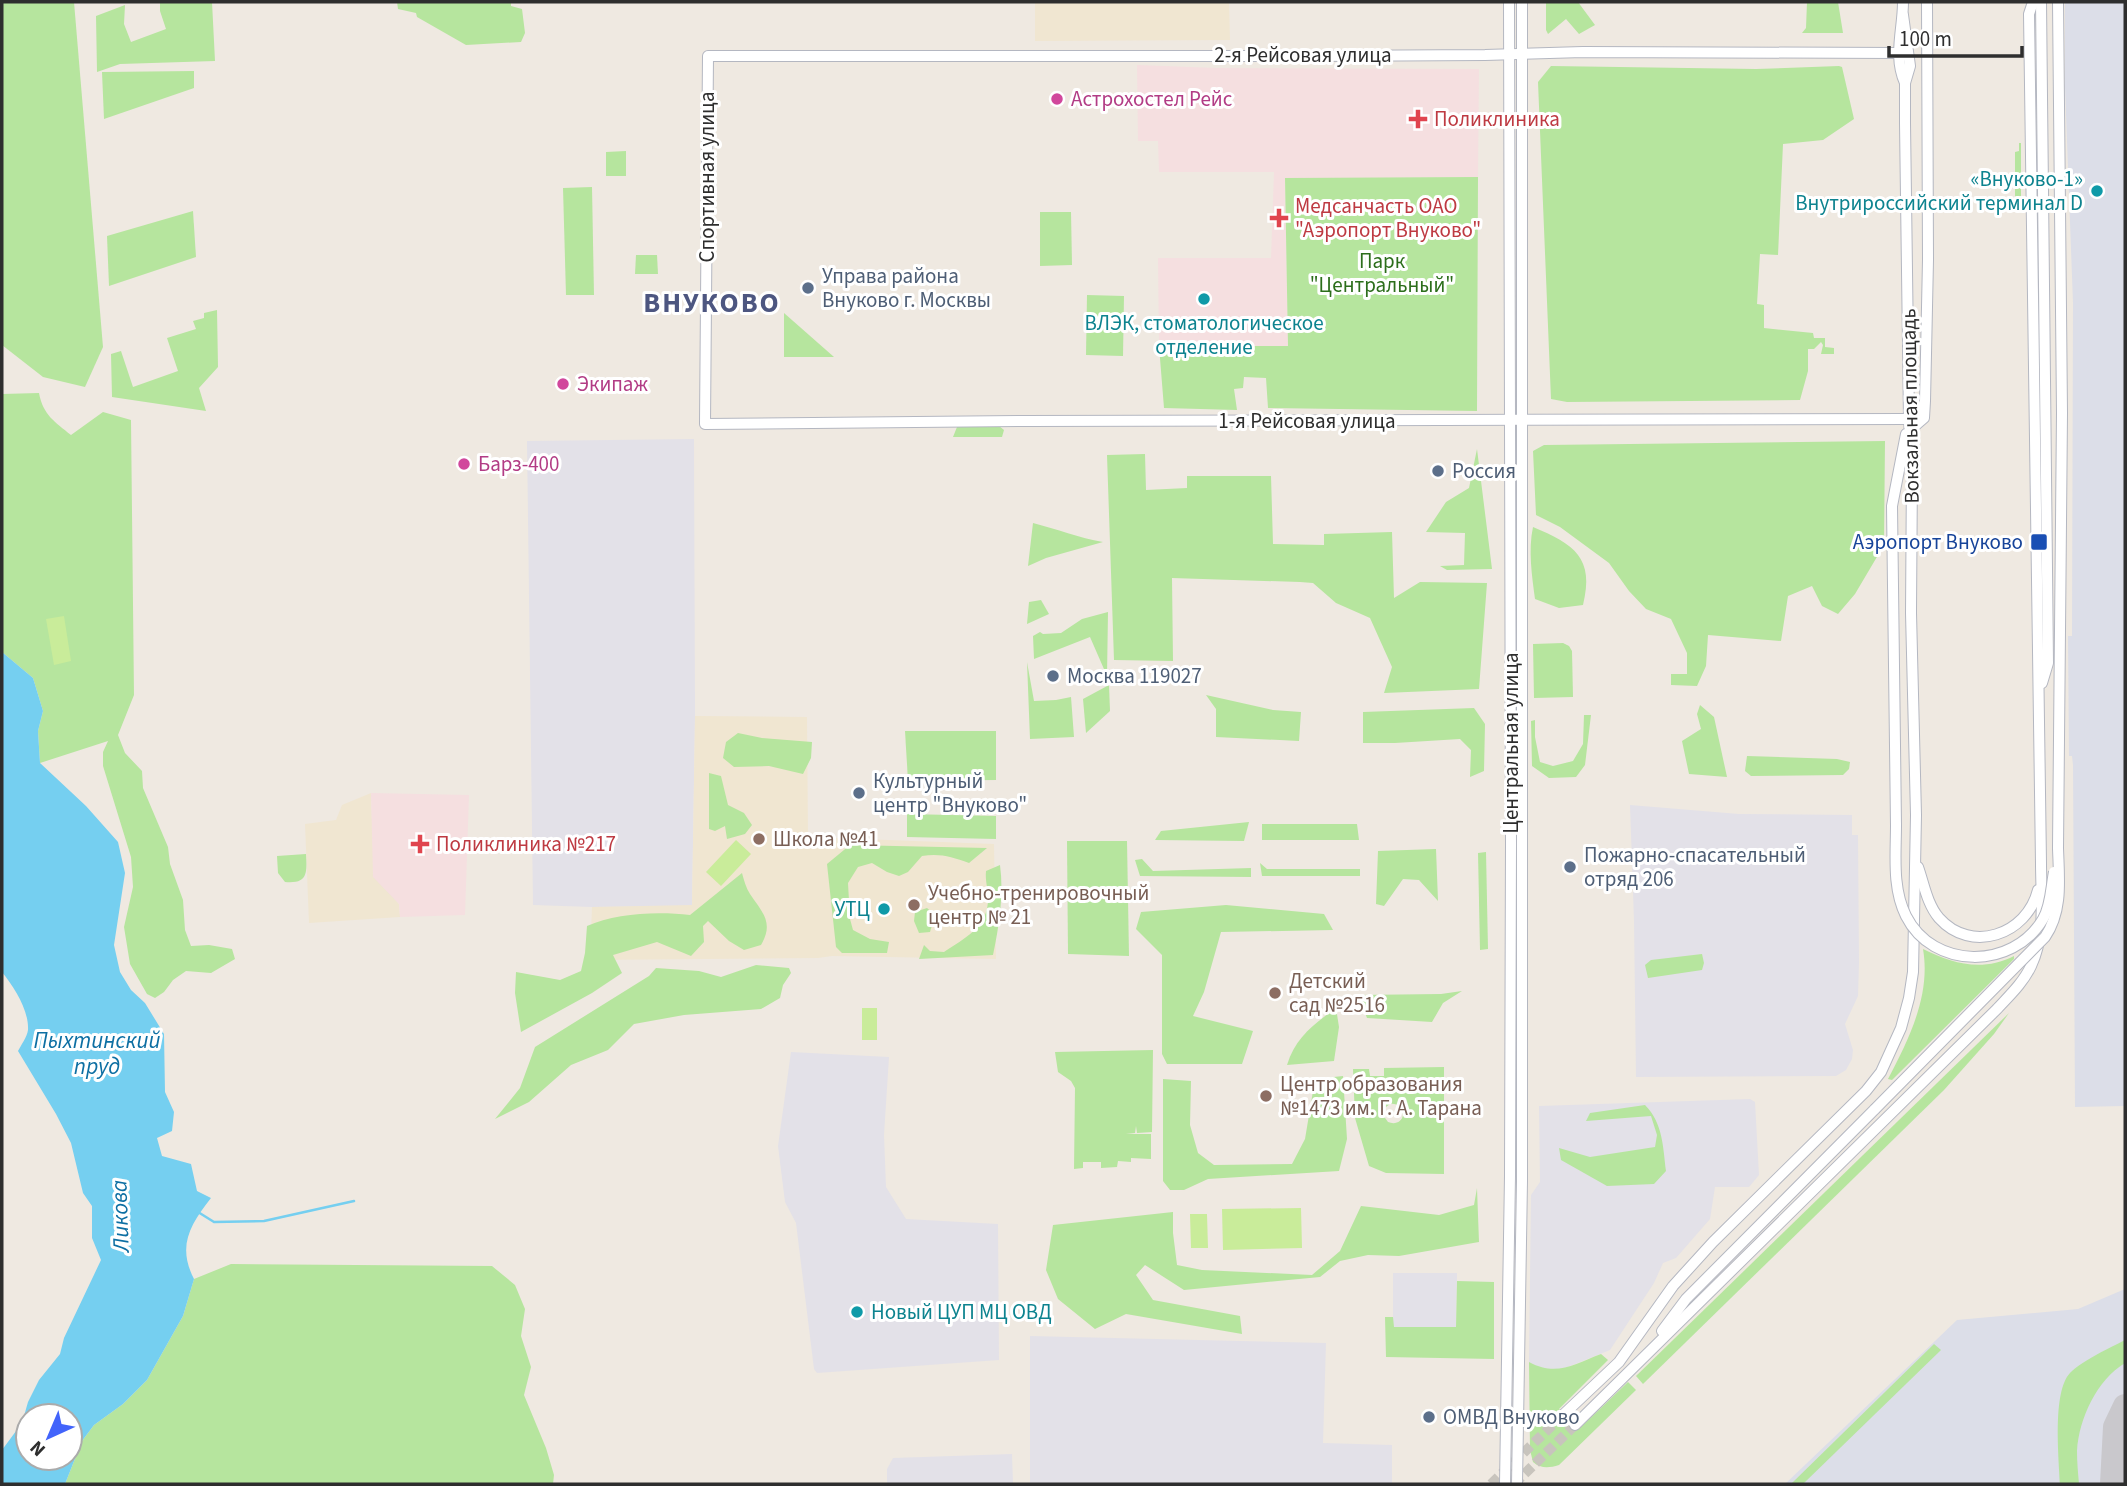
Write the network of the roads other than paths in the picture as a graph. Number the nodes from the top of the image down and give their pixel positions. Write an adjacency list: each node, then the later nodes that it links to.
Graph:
1 (1510, 2): 10 (main road, Центральная улица)
2 (1522, 2): 11 (main road, Центральная улица)
3 (1903, 2): 8 (main road, Вокзальная площадь)
4 (1927, 2): 20 (main road)
5 (2033, 2): 14 (main road)
6 (2041, 2): 15 (main road)
7 (2058, 2): 22 (main road)
8 (1903, 15): 9 (main road, Вокзальная площадь); 13 (main road, Вокзальная площадь)
9 (1898, 52): 11 (main road, 2-я Рейсовая улица); 13 (main road, Вокзальная площадь)
10 (1509, 54): 11 (main road, 2-я Рейсовая улица); 12 (main road, 2-я Рейсовая улица); 18 (main road, Центральная улица)
11 (1522, 54): 18 (main road, Центральная улица)
12 (708, 56): 19 (main road, Спортивная улица)
13 (1905, 83): 20 (main road, Вокзальная площадь)
14 (2031, 182): 15 (main road); 16 (main road)
15 (2044, 196): 17 (main road)
16 (2034, 395): 17 (main road); 21 (main road)
17 (2046, 411): 21 (main road)
18 (1516, 421): 19 (main road, 1-я Рейсовая улица); 20 (main road, 1-я Рейсовая улица); 28 (main road, Центральная улица); 29 (main road, Центральная улица)
19 (705, 424)
20 (1910, 424): 22 (main road, bridge); 23 (main road, Вокзальная площадь)
21 (2039, 695): 24 (main road)
22 (2058, 848): 25 (main road, bridge)
23 (1915, 858): 24 (main road); 26 (main road, Вокзальная площадь)
24 (2041, 863): 25 (main road)
25 (1640, 1361): 27 (main road)
26 (1564, 1414)
27 (1575, 1425)
28 (1505, 1484)
29 (1517, 1484)

